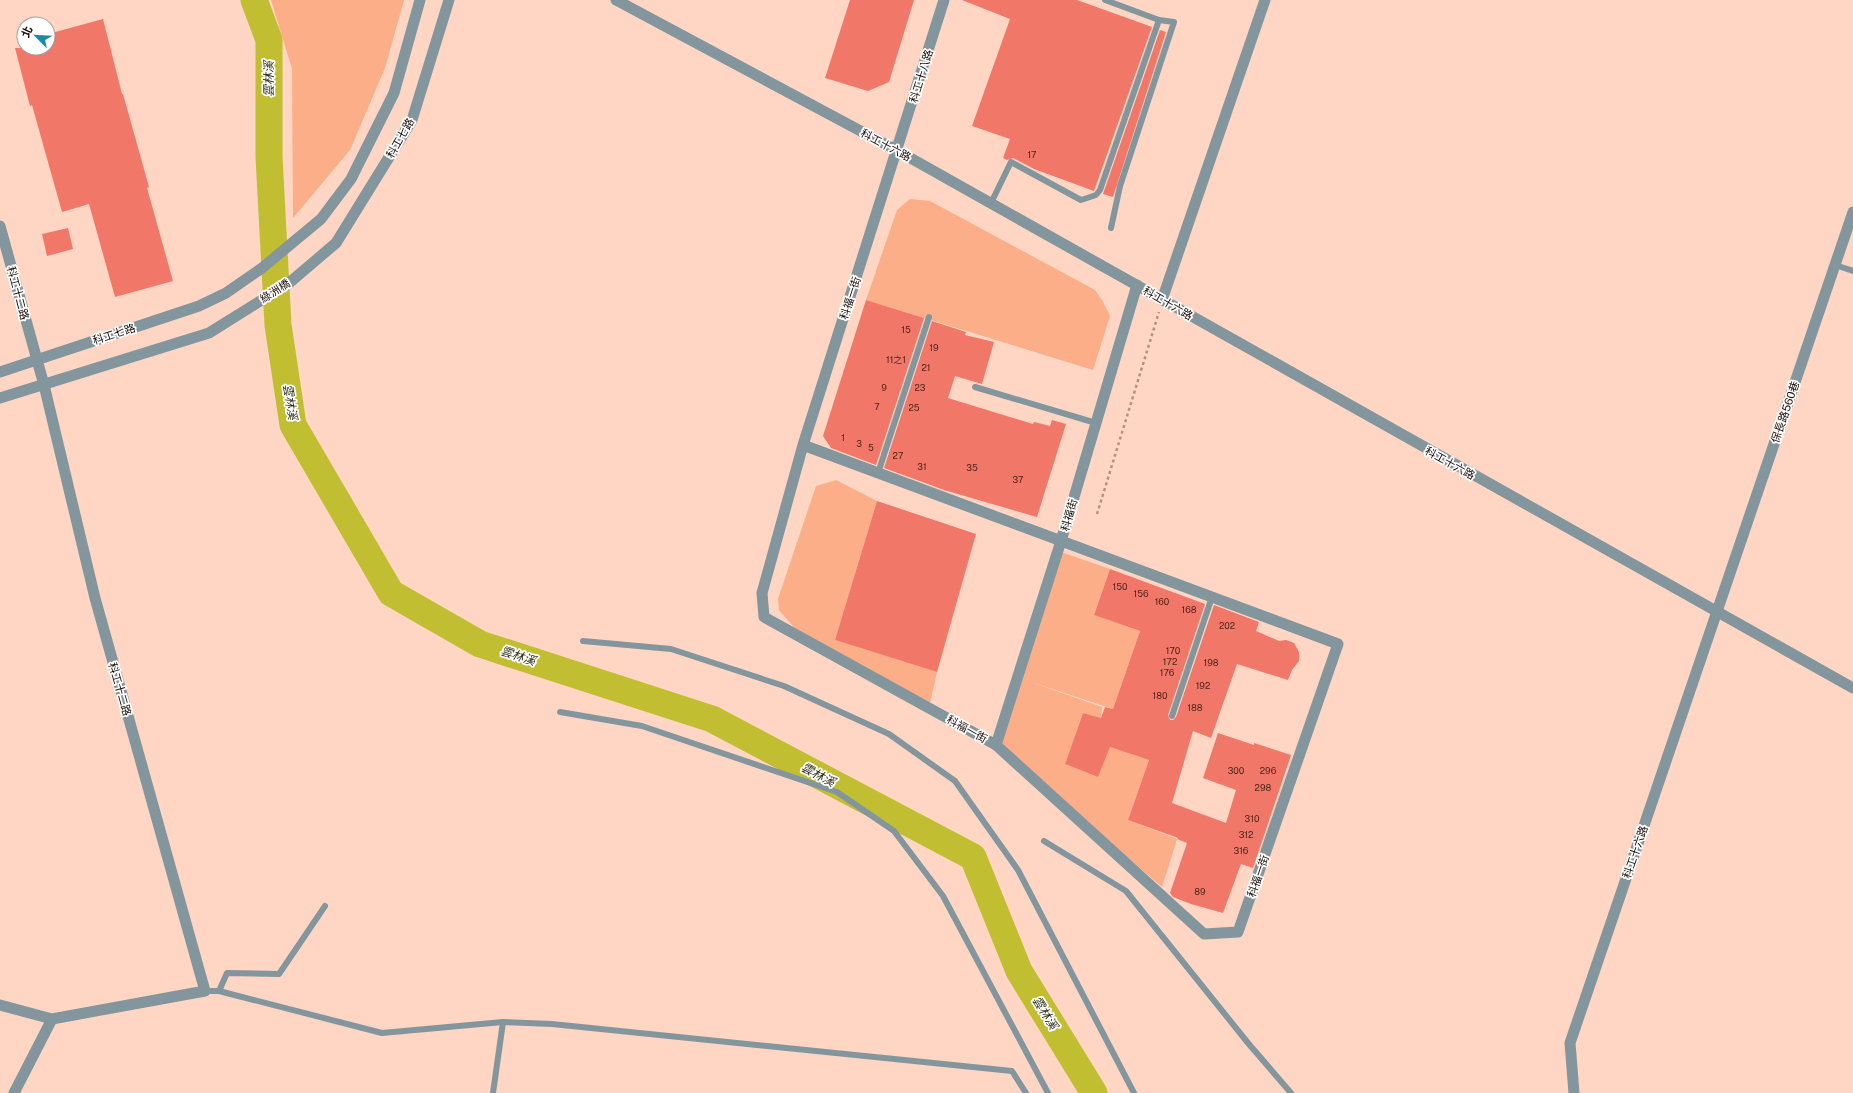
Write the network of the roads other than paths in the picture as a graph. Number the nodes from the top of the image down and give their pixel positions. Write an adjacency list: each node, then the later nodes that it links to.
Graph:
1 (420, 0): 19 (street, 科工七路)
2 (450, 0): 13 (street, 科工七路)
3 (616, 0): 8 (street, 科工十六路)
4 (944, 0): 8 (street, 科工十八路)
5 (1105, 0): 7 (lane)
6 (1265, 0): 17 (street)
7 (1159, 20): 9 (lane); 12 (lane)
8 (898, 151): 9 (street, 科工十六路); 25 (street, 科福一街)
9 (991, 203): 16 (street, 科工十六路)
10 (1853, 212): 14 (street, 保長路560巷)
11 (0, 226): 19 (street, 科工十二路)
12 (1111, 228)
13 (336, 243): 21 (street, 綠洲橋)
14 (1835, 265): 15 (lane); 29 (street, 保長路560巷)
15 (1853, 271)
16 (1137, 285): 17 (street, 科工十六路); 24 (street, 科福街)
17 (1162, 300): 29 (street, 科工十六路)
18 (929, 317): 26 (lane)
19 (37, 360): 20 (street, 科工七路); 21 (street, 科工十二路)
20 (0, 372)
21 (44, 385): 23 (street); 37 (street, 科工十二路)
22 (975, 388): 24 (lane)
23 (0, 398)
24 (1096, 423): 27 (street, 科福街)
25 (803, 445): 26 (street, 科福一街); 34 (street, 科福一街)
26 (878, 473): 27 (street, 科福一街)
27 (1061, 541): 28 (street, 科福一街); 34 (street, 科福街)
28 (1212, 597): 33 (lane); 34 (street, 科福一街)
29 (1717, 613): 31 (street, 科工十六路); 48 (street, 科工十六路)
30 (583, 641): 46 (lane)
31 (1853, 688)
32 (560, 712): 45 (lane)
33 (1172, 716)
34 (996, 745)
35 (1044, 841): 47 (lane)
36 (325, 906): 38 (lane)
37 (205, 991): 38 (lane); 40 (street)
38 (219, 991): 41 (lane)
39 (0, 1005): 40 (street)
40 (52, 1019): 42 (street)
41 (502, 1022): 43 (lane); 44 (lane)
42 (14, 1093)
43 (494, 1093)
44 (1026, 1093)
45 (1048, 1093)
46 (1134, 1093)
47 (1291, 1093)
48 (1574, 1093)

